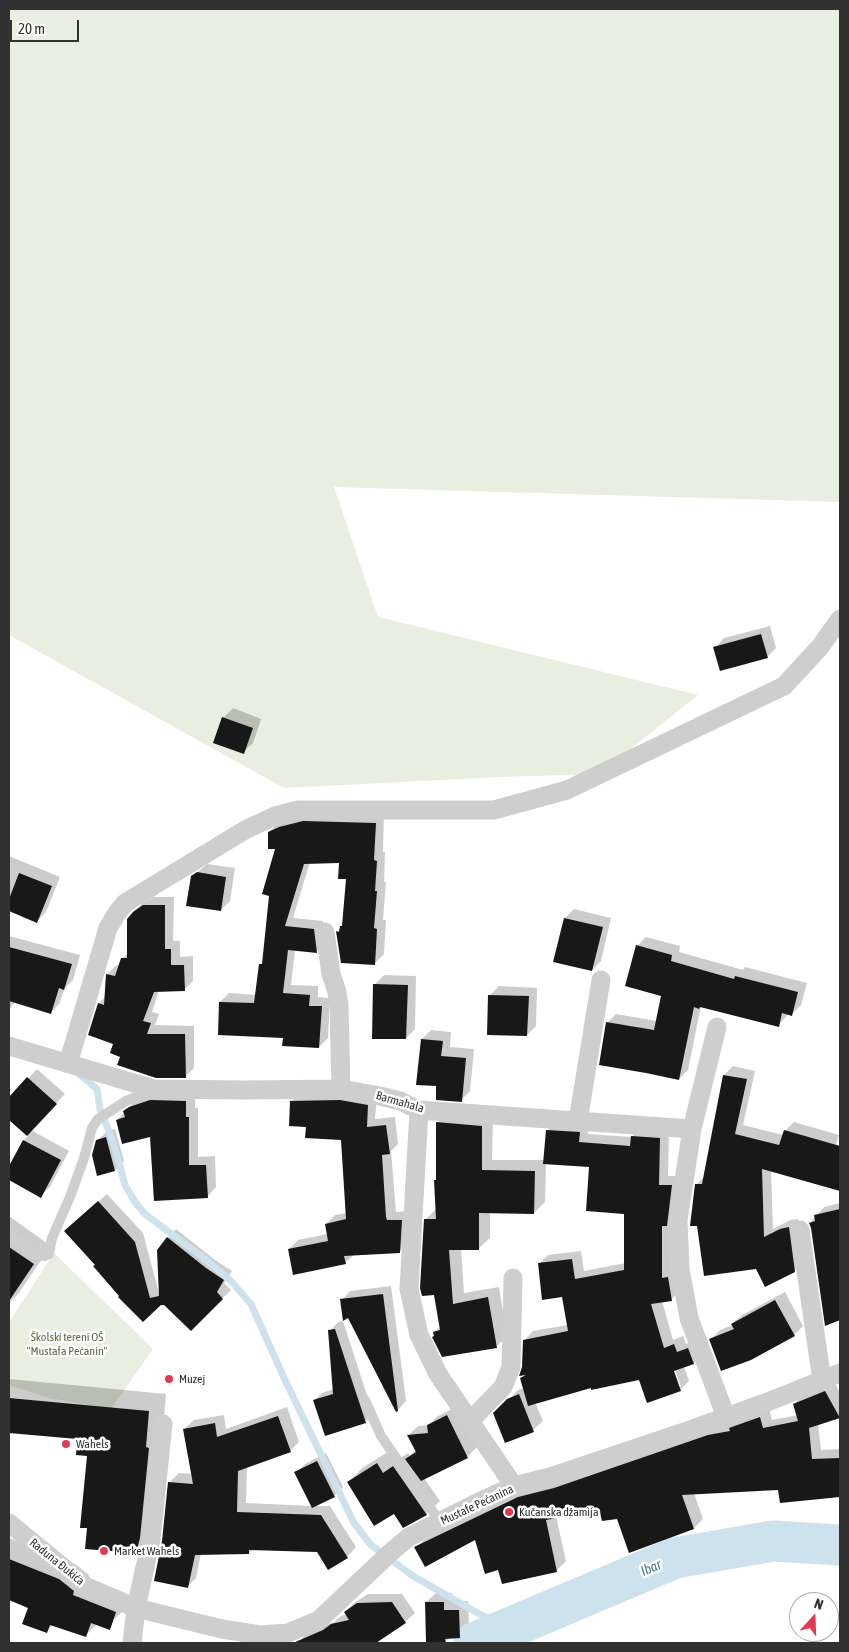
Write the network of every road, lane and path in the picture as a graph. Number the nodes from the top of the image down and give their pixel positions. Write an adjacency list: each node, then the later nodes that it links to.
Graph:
1 (840, 619): 6 (street)
2 (325, 932): 8 (street)
3 (602, 980): 10 (street)
4 (717, 1026): 11 (street)
5 (9, 1046): 6 (street, Barmahala)
6 (68, 1064): 7 (street, Barmahala)
7 (154, 1089): 8 (street, Barmahala); 13 (lane)
8 (341, 1089): 9 (street, Barmahala)
9 (419, 1110): 10 (street, Barmahala); 19 (street)
10 (578, 1121): 11 (street, Barmahala)
11 (692, 1128): 18 (street)
12 (800, 1230): 16 (street)
13 (9, 1234)
14 (513, 1278): 19 (street)
15 (840, 1373): 16 (street, Mustafe Pećanina)
16 (822, 1381): 18 (street, Mustafe Pećanina)
17 (365, 1400): 22 (lane)
18 (726, 1417): 21 (street, Mustafe Pećanina)
19 (470, 1421): 21 (street)
20 (163, 1424): 24 (street)
21 (514, 1486): 22 (street, Mustafe Pećanina)
22 (440, 1522): 24 (street, Mustafe Pećanina)
23 (9, 1523): 24 (street, Raduna Ðukića)
24 (134, 1626)

